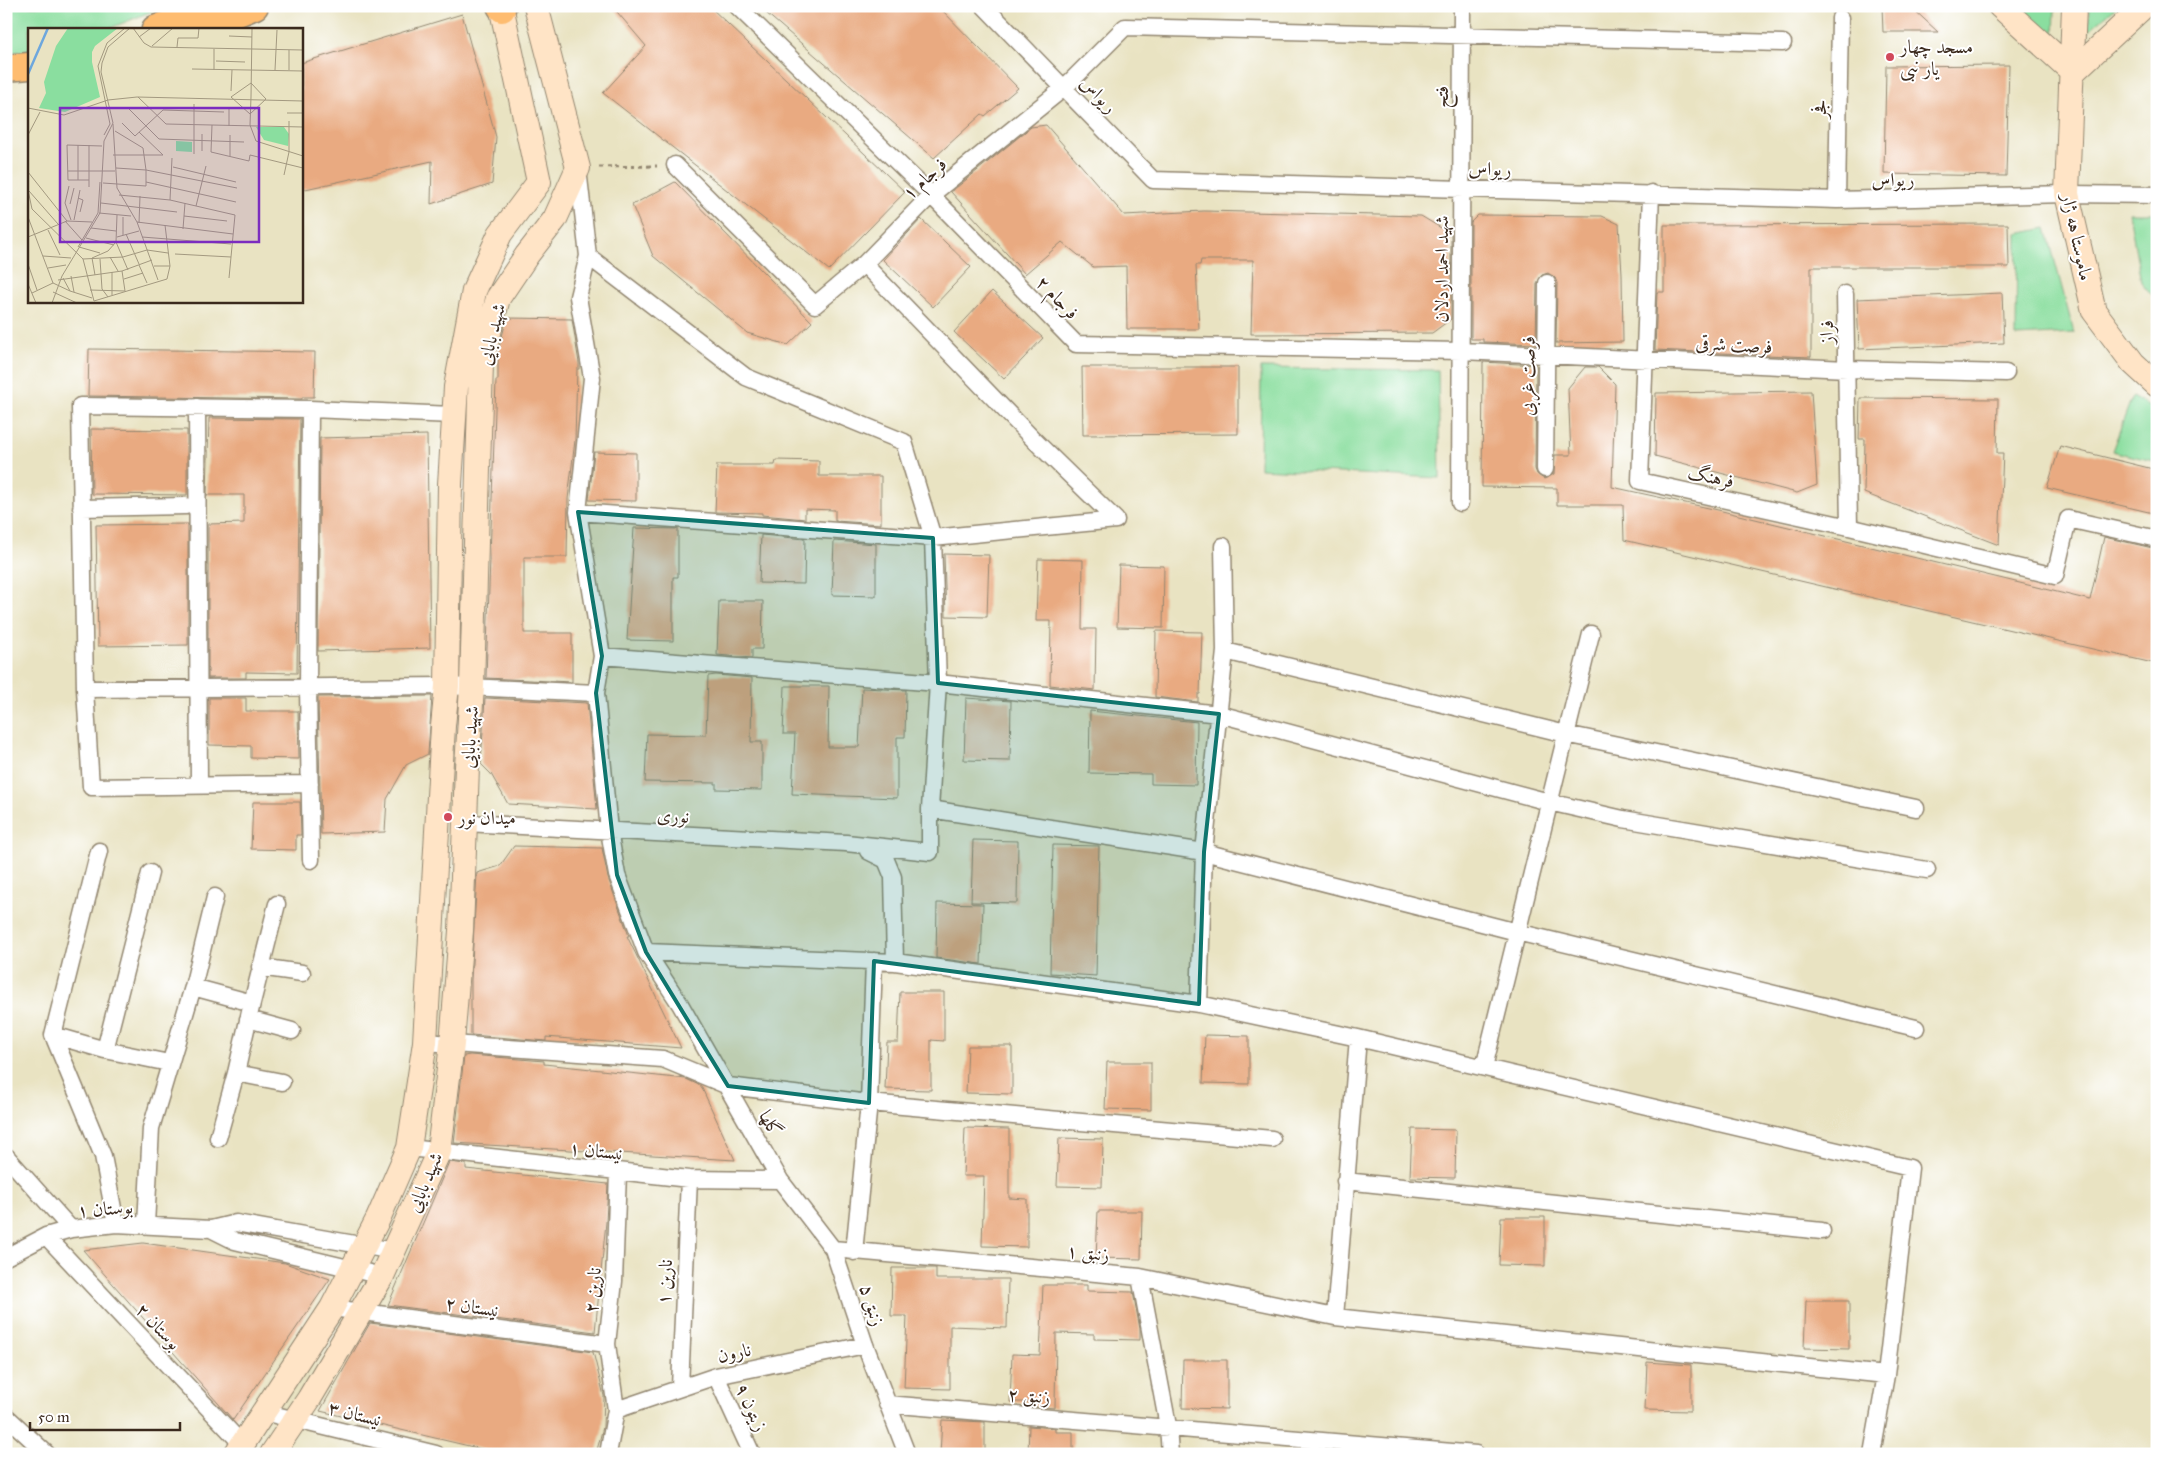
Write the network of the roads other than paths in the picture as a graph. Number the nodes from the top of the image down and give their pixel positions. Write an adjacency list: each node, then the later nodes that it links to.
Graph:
1 (212, 6): 12 (main road)
2 (255, 6): 13 (main road)
3 (536, 6): 23 (main road)
4 (737, 6): 27 (street, فرجام ۲)
5 (984, 6): 21 (street, ریواس)
6 (1462, 6): 14 (street, فتح)
7 (2000, 6): 18 (main road)
8 (2074, 6): 18 (main road, ماموستا هه ژار)
9 (2144, 6): 18 (main road)
10 (501, 7): 42 (main road, شهید بابایی)
11 (1840, 18): 29 (street, فجر)
12 (157, 28)
13 (201, 28)
14 (1462, 35): 15 (street, فرجام ۱); 21 (street, فرجام ۱); 24 (street, فتح)
15 (1783, 43)
16 (28, 66): 17 (main road)
17 (6, 68)
18 (2073, 72): 26 (main road, ماموستا هه ژار)
19 (28, 83): 20 (main road)
20 (6, 84)
21 (1065, 87): 24 (street, ریواس); 27 (street, فرجام ۱)
22 (675, 165): 31 (street, فرجام ۱)
23 (578, 168): 30 (street, گلها); 57 (main road, شهید بابایی)
24 (1461, 187): 25 (street, ریواس); 34 (street, شهید احمد اردلان)
25 (1651, 193): 29 (street, ریواس); 36 (street, فرهنگ)
26 (2067, 194): 28 (street, ریواس); 29 (street, ریواس); 39 (main road, ماموستا هه ژار)
27 (931, 195): 31 (street, فرجام ۱); 34 (street, فرجام ۲)
28 (2157, 195)
29 (1837, 200)
30 (588, 256): 47 (street, گلها); 49 (street)
31 (864, 264): 49 (street)
32 (1547, 283): 35 (street, فرصت غربی)
33 (1845, 294): 37 (street, فراز)
34 (1461, 351): 35 (street, فرصت شرقی); 44 (street)
35 (1547, 355): 36 (street, فرصت شرقی); 43 (street, فرصت غربی)
36 (1644, 359): 37 (street, فرصت شرقی); 48 (street, فرهنگ)
37 (1847, 369): 38 (street, فرصت شرقی); 48 (street, فراز)
38 (2006, 373)
39 (2157, 385)
40 (197, 407): 41 (street); 46 (street); 59 (street)
41 (310, 409): 42 (street); 58 (street)
42 (453, 416): 56 (main road, شهید بابایی)
43 (1545, 469)
44 (1460, 503)
45 (186, 506): 46 (street)
46 (81, 508): 60 (street)
47 (578, 512): 49 (street); 54 (street, گلها)
48 (1849, 527): 50 (street, فرهنگ)
49 (933, 538): 55 (street)
50 (2157, 540)
51 (1223, 546): 53 (street)
52 (1590, 634): 63 (street)
53 (1225, 651): 62 (street); 63 (street)
54 (602, 656): 55 (street); 61 (street, گلها)
55 (938, 683): 62 (street); 67 (street)
56 (447, 686): 57 (street); 58 (street); 92 (main road, شهید بابایی)
57 (472, 686): 61 (street); 69 (main road, شهید بابایی)
58 (308, 687): 59 (street); 64 (street)
59 (197, 688): 60 (street); 65 (street)
60 (85, 689): 65 (street)
61 (596, 693): 70 (street, گلها)
62 (1219, 714): 66 (street); 73 (street)
63 (1566, 734): 66 (street); 68 (street)
64 (310, 784): 65 (street); 74 (street)
65 (199, 786)
66 (1549, 802): 75 (street); 79 (street)
67 (930, 808): 71 (street, نوری); 73 (street)
68 (1916, 808)
69 (466, 824): 70 (street, نوری); 93 (main road, شهید بابایی)
70 (609, 832): 71 (street, نوری); 80 (street, گلها)
71 (857, 845): 82 (street)
72 (99, 851): 90 (street)
73 (1204, 852): 79 (street); 86 (street)
74 (311, 860)
75 (1927, 870)
76 (150, 873): 94 (street)
77 (216, 897): 85 (street)
78 (277, 904): 83 (street)
79 (1517, 932): 88 (street); 96 (street)
80 (646, 952): 81 (street); 99 (street, گلها)
81 (874, 962): 82 (street); 100 (street)
82 (895, 962): 86 (street)
83 (260, 967): 84 (street); 87 (street)
84 (302, 973)
85 (193, 987): 87 (street); 95 (street)
86 (1198, 1004): 91 (street)
87 (250, 1011): 89 (street); 97 (street)
88 (1916, 1028)
89 (292, 1031)
90 (53, 1035): 94 (street); 110 (street)
91 (1358, 1038): 96 (street); 109 (street)
92 (425, 1042): 93 (street); 103 (main road, شهید بابایی)
93 (452, 1044): 99 (street); 104 (main road, شهید بابایی)
94 (105, 1050): 95 (street)
95 (169, 1063): 111 (street)
96 (1484, 1067): 129 (street)
97 (236, 1072): 98 (street); 101 (street)
98 (282, 1082)
99 (728, 1086): 100 (street); 108 (street, گلها)
100 (868, 1103): 102 (street); 119 (street)
101 (218, 1138)
102 (1272, 1139)
103 (409, 1148): 104 (street, نیستان ۱); 116 (main road, شهید بابایی)
104 (439, 1151): 106 (street, نیستان ۱); 118 (main road, شهید بابایی)
105 (6, 1156): 113 (street)
106 (618, 1173): 107 (street, نیستان ۱); 127 (street, نارین ۲)
107 (689, 1179): 108 (street, نیستان ۱); 131 (street, نارین ۱)
108 (780, 1180): 117 (street, زنبق ۵)
109 (1345, 1181): 114 (street); 126 (street)
110 (116, 1224): 111 (street, بوستان ۱); 113 (street, بوستان ۱)
111 (146, 1226): 112 (street, بوستان ۱)
112 (211, 1229): 116 (street, بوستان ۱); 121 (street, بوستان ۱)
113 (71, 1230): 115 (street, بوستان ۱)
114 (1822, 1231)
115 (46, 1236): 120 (street, بوستان ۱); 138 (street, بوستان ۲)
116 (365, 1246): 118 (street, بوستان ۱); 121 (main road, شهید بابایی)
117 (833, 1249): 119 (street, زنبق ۱); 128 (street, زنبق ۵)
118 (394, 1251): 122 (main road, شهید بابایی)
119 (854, 1252): 123 (street, زنبق ۱)
120 (6, 1257)
121 (353, 1270): 122 (street, بوستان ۱); 124 (main road, شهید بابایی)
122 (382, 1276): 125 (main road, شهید بابایی)
123 (1140, 1277): 126 (street, زنبق ۱); 137 (street)
124 (332, 1308): 125 (street, نیستان ۲); 134 (main road, شهید بابایی)
125 (362, 1312): 127 (street, نیستان ۲); 136 (main road, شهید بابایی)
126 (1335, 1317): 129 (street, زنبق ۱)
127 (607, 1344): 133 (street, نارین ۲)
128 (865, 1346): 130 (street, نارون); 132 (street, زنبق ۵)
129 (1886, 1375): 147 (street)
130 (716, 1376): 131 (street, نارون); 143 (street, زیتون ۹)
131 (680, 1387): 133 (street, نارون)
132 (886, 1404): 137 (street, زنبق ۲); 144 (street, زنبق ۵)
133 (616, 1410): 142 (street, نارین ۲)
134 (263, 1412): 136 (street, نیستان ۳); 138 (main road, شهید بابایی)
135 (6, 1416): 139 (street)
136 (296, 1419): 140 (main road, شهید بابایی); 141 (street, نیستان ۳)
137 (1168, 1426): 145 (street); 146 (street, زنبق ۲)
138 (239, 1449)
139 (47, 1454)
140 (272, 1454)
141 (436, 1454)
142 (608, 1454)
143 (752, 1454)
144 (907, 1454)
145 (1170, 1454)
146 (1476, 1454)
147 (1872, 1454)

